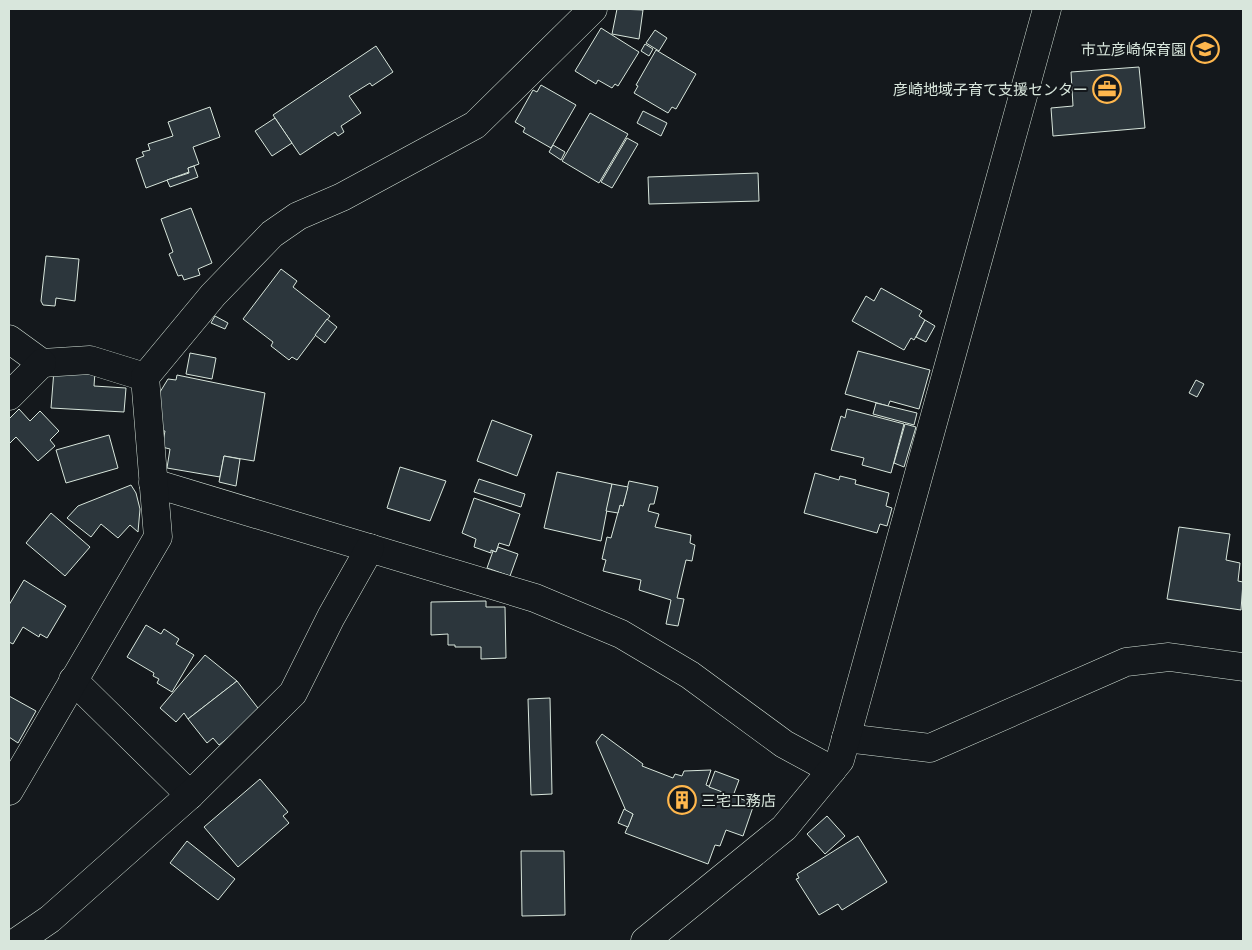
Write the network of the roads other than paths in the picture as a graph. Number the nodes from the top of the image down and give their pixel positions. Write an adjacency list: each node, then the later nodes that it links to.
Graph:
1 (593, 9): 5 (street)
2 (1047, 9): 11 (street)
3 (9, 339): 4 (street)
4 (42, 363): 5 (street); 6 (street)
5 (145, 376): 7 (street)
6 (9, 396)
7 (153, 483): 8 (street); 10 (street)
8 (370, 548): 12 (street); 14 (street)
9 (1243, 667): 11 (street)
10 (74, 680): 13 (street); 14 (street)
11 (846, 738): 12 (street)
12 (832, 770): 18 (street)
13 (9, 790)
14 (190, 795): 17 (street)
15 (9, 919): 16 (street)
16 (10, 941)
17 (18, 941)
18 (646, 941)

